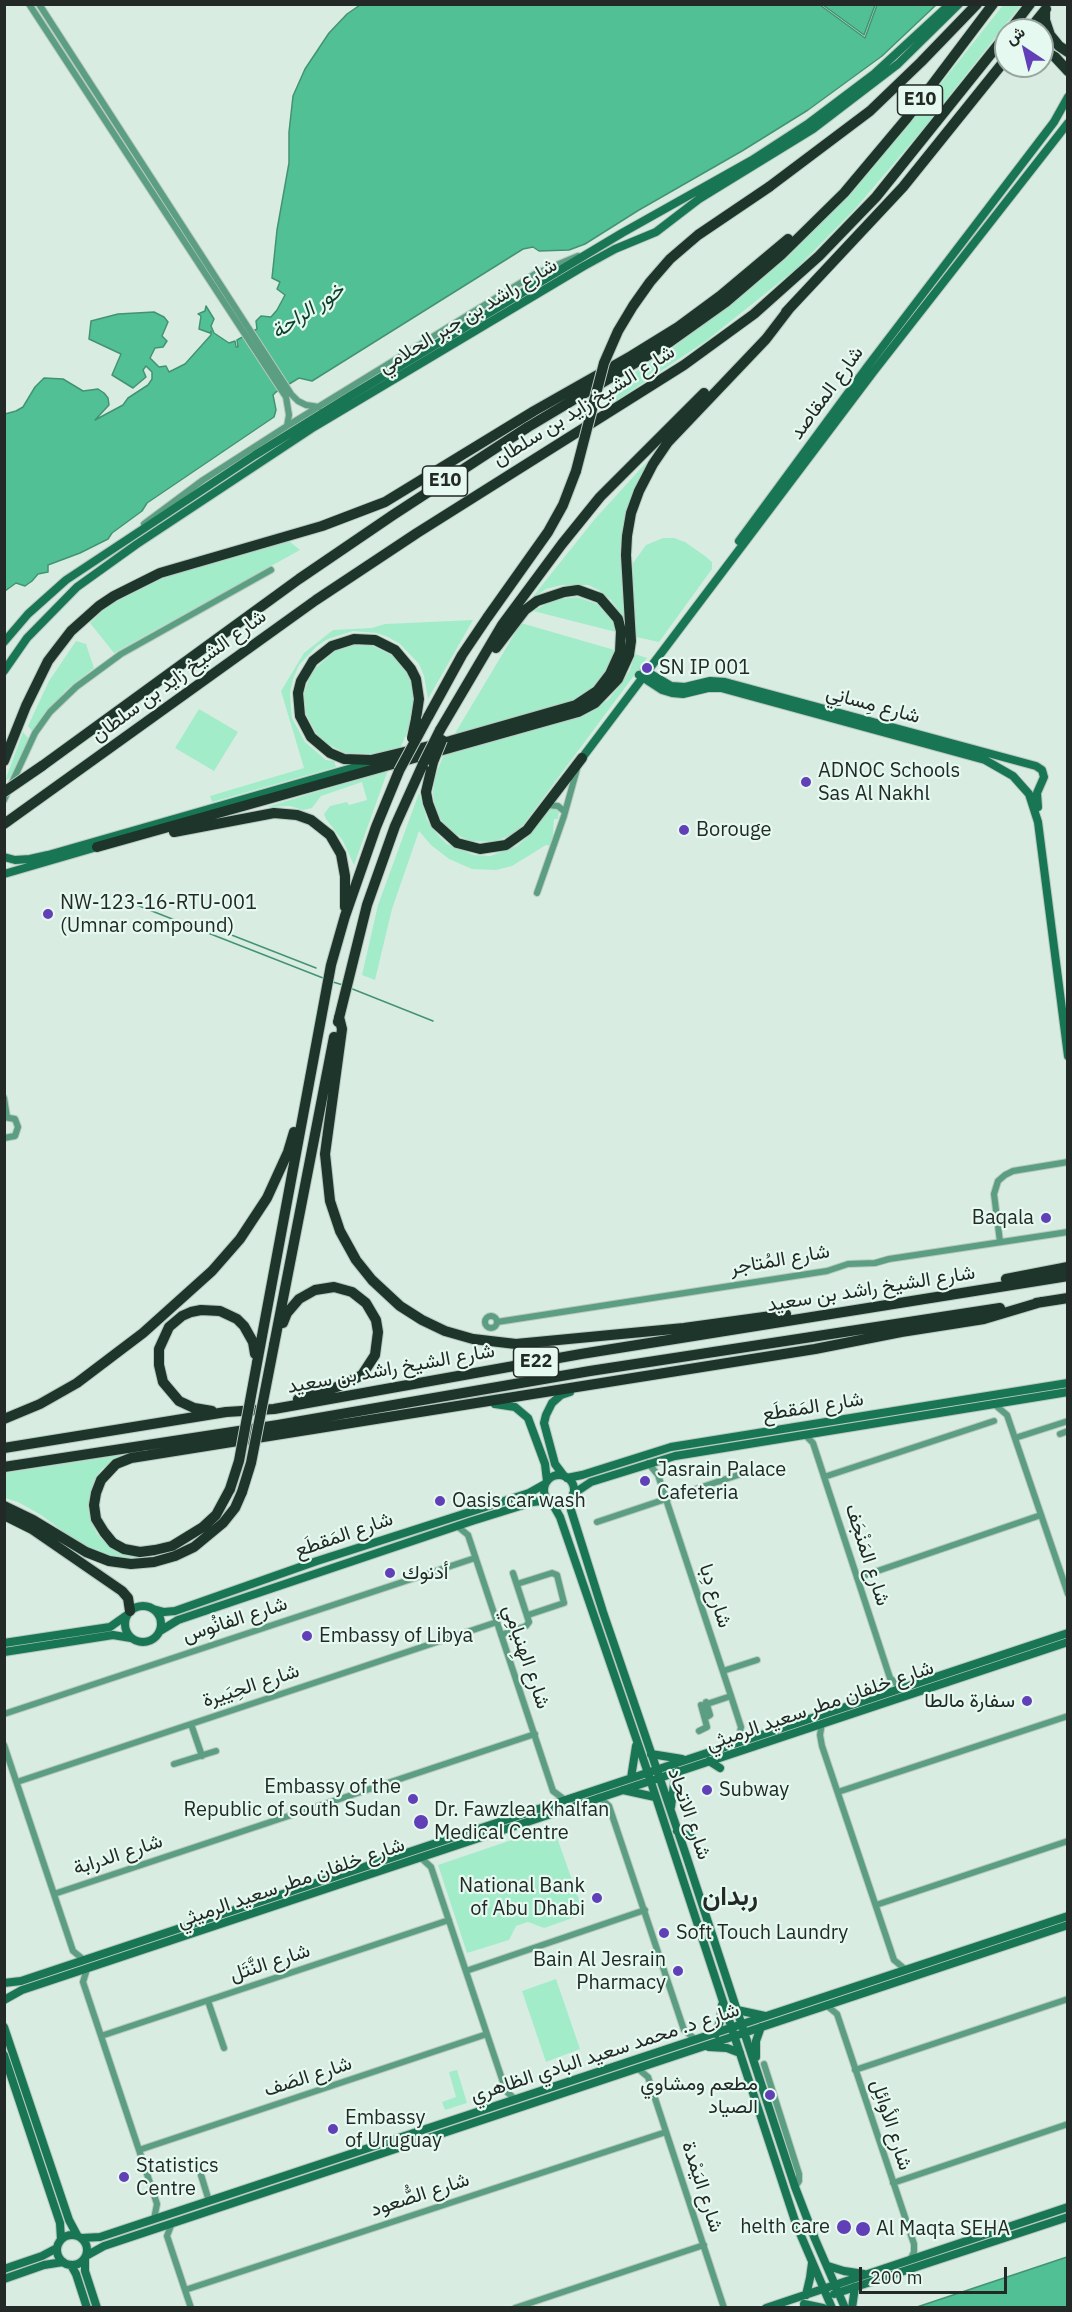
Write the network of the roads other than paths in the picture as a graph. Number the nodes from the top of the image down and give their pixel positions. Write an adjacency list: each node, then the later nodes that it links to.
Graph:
1 (29, 4): 21 (street)
2 (39, 4): 21 (street)
3 (950, 4): 18 (street, شارع راشد بن جبر الحلامي)
4 (959, 4): 19 (street, شارع راشد بن جبر الحلامي)
5 (977, 4): 43 (highway, bridge)
6 (993, 4): 17 (highway, شارع الشيخ زايد بن سلطان / E10)
7 (1030, 4): 9 (highway)
8 (1047, 7): 11 (highway)
9 (1019, 18)
10 (994, 50): 50 (highway, شارع الشيخ زايد بن سلطان / E10)
11 (1068, 52)
12 (1054, 56): 13 (highway)
13 (1068, 71)
14 (994, 74): 24 (highway)
15 (1068, 97): 30 (street, شارع المقاصد)
16 (1068, 123): 30 (street, شارع المقاصد)
17 (844, 194): 41 (highway); 45 (highway, شارع الشيخ زايد بن سلطان / E10, bridge)
18 (646, 220): 19 (street); 20 (street, شارع راشد بن جبر الحلامي)
19 (625, 244): 35 (street, شارع راشد بن جبر الحلامي)
20 (590, 252): 22 (street); 23 (street, شارع راشد بن جبر الحلامي)
21 (205, 267): 25 (street)
22 (545, 270): 23 (street); 26 (street)
23 (524, 293): 28 (street, شارع راشد بن جبر الحلامي)
24 (789, 309): 31 (highway); 32 (highway)
25 (288, 395): 26 (street); 27 (street)
26 (319, 406): 27 (street)
27 (287, 426): 28 (street)
28 (103, 555): 33 (street, شارع راشد بن جبر الحلامي)
29 (271, 570): 46 (street)
30 (679, 625): 36 (street, شارع المقاصد)
31 (506, 627): 32 (highway); 42 (highway, bridge)
32 (626, 632): 34 (highway)
33 (4, 642)
34 (624, 653): 38 (highway); 51 (highway)
35 (4, 670)
36 (643, 674): 37 (street, شارع مِسانِي); 39 (street, شارع المقاصد)
37 (881, 728): 40 (street, شارع مِسانِي); 44 (street, شارع مِسانِي)
38 (397, 755): 43 (highway, bridge); 52 (street)
39 (582, 758): 47 (highway); 48 (street)
40 (985, 760): 44 (street); 49 (street, شارع مِسانِي)
41 (4, 761)
42 (428, 763): 47 (highway); 56 (highway)
43 (399, 771): 55 (highway)
44 (1044, 779): 49 (street, شارع مِسانِي)
45 (4, 792)
46 (4, 800)
47 (545, 806): 48 (street)
48 (565, 812): 54 (street)
49 (1038, 822): 58 (street, شارع مِسانِي)
50 (4, 824)
51 (97, 847): 53 (street); 55 (highway)
52 (4, 857)
53 (4, 874)
54 (537, 893)
55 (345, 916): 57 (highway)
56 (339, 1017): 69 (highway); 72 (highway)
57 (318, 1036): 73 (highway); 85 (highway)
58 (1068, 1056)
59 (4, 1098): 60 (street)
60 (6, 1117): 61 (street)
61 (4, 1138)
62 (1068, 1162): 64 (street)
63 (1068, 1232): 64 (street, شارع المُتاجر)
64 (1000, 1242): 71 (street, شارع المُتاجر)
65 (1068, 1267): 67 (highway)
66 (1068, 1276): 67 (highway, شارع الشيخ راشد بن سعيد / E22)
67 (928, 1298): 69 (highway, شارع الشيخ راشد بن سعيد / E22)
68 (1068, 1298): 70 (highway, شارع الشيخ راشد بن سعيد / E22)
69 (912, 1301): 81 (highway, شارع الشيخ راشد بن سعيد / E22)
70 (1041, 1302): 74 (highway); 97 (highway, شارع الشيخ راشد بن سعيد / E22)
71 (497, 1322)
72 (274, 1345): 81 (highway); 106 (highway, bridge)
73 (256, 1364): 79 (highway, bridge); 82 (highway)
74 (603, 1383): 79 (highway); 100 (street)
75 (1068, 1383): 80 (street, شارع المَقطَع)
76 (1068, 1391): 77 (street, شارع المَقطَع)
77 (1012, 1401): 78 (street, شارع المَقطَع); 83 (street)
78 (994, 1404): 83 (street); 84 (street, شارع المَقطَع)
79 (462, 1405): 102 (street)
80 (927, 1405): 84 (street); 100 (street, شارع المَقطَع)
81 (274, 1409): 82 (highway, شارع الشيخ راشد بن سعيد / E22)
82 (226, 1412): 94 (highway, شارع الشيخ راشد بن سعيد / E22)
83 (1007, 1415): 92 (street)
84 (909, 1418): 89 (street, شارع المَقطَع)
85 (4, 1419)
86 (994, 1421): 101 (street)
87 (1068, 1421): 92 (street)
88 (1068, 1431): 91 (street)
89 (816, 1432): 90 (street, شارع المَقطَع); 93 (street)
90 (804, 1434): 93 (street, شارع المَنْجَف); 95 (street, شارع المَقطَع)
91 (1060, 1434)
92 (1015, 1438): 108 (street)
93 (813, 1443): 101 (street, شارع المَنْجَف)
94 (4, 1448)
95 (662, 1459): 96 (street, شارع المَقطَع); 99 (street)
96 (648, 1463): 99 (street, شارع دِبا); 103 (street, شارع المَقطَع)
97 (4, 1467)
98 (750, 1471): 104 (street)
99 (658, 1475): 104 (street, شارع دِبا)
100 (566, 1477): 102 (street); 103 (street)
101 (824, 1477): 115 (street, شارع المَنْجَف)
102 (546, 1483): 105 (street); 118 (street, شارع المَقطَع)
103 (572, 1496): 105 (street); 153 (street, شارع الاتحاد)
104 (666, 1499): 110 (street); 131 (street, شارع دِبا)
105 (550, 1502): 109 (street, شارع المَقطَع); 148 (street, شارع الاتحاد)
106 (4, 1506)
107 (4, 1515): 119 (highway)
108 (1041, 1515): 115 (street); 117 (street)
109 (472, 1521): 111 (street, شارع المَقطَع); 112 (street)
110 (597, 1522)
111 (457, 1526): 112 (street); 122 (street, شارع المَقطَع)
112 (468, 1535): 113 (street, شارع الهِنيامِي)
113 (475, 1558): 121 (street, شارع الهِنيامِي); 137 (street, شارع الفانُوس)
114 (513, 1573): 116 (street)
115 (857, 1578): 132 (street, شارع المَنْجَف)
116 (517, 1584): 120 (street); 120 (street)
117 (1068, 1594)
118 (153, 1609): 119 (street); 122 (street)
119 (129, 1613): 125 (street); 128 (street)
120 (528, 1615): 124 (street)
121 (497, 1622): 124 (street, شارع الهِنيامِي); 140 (street, شارع الحِيَيرة)
122 (160, 1631): 125 (street)
123 (1068, 1632): 126 (street, شارع خلفان مطر سعيد الرميثي)
124 (501, 1635): 145 (street, شارع الهِنيامِي)
125 (130, 1638): 129 (street)
126 (1054, 1642): 127 (street, شارع خلفان مطر سعيد الرميثي); 133 (street, شارع خلفان مطر سعيد الرميثي)
127 (1068, 1642)
128 (4, 1643)
129 (4, 1652)
130 (757, 1660): 131 (street)
131 (723, 1671): 136 (street, شارع دِبا)
132 (890, 1678): 134 (street, شارع المَنْجَف); 135 (street)
133 (921, 1685): 134 (street, شارع خلفان مطر سعيد الرميثي); 139 (street, شارع خلفان مطر سعيد الرميثي)
134 (901, 1688): 135 (street, شارع خلفان مطر سعيد الرميثي)
135 (886, 1693): 147 (street, شارع خلفان مطر سعيد الرميثي)
136 (731, 1696): 141 (street, شارع دِبا); 143 (street)
137 (4, 1714)
138 (1068, 1716): 166 (street)
139 (822, 1723): 142 (street, شارع خلفان مطر سعيد الرميثي); 146 (street)
140 (191, 1724): 154 (street); 163 (street, شارع الحِيَيرة)
141 (741, 1727): 147 (street); 149 (street, شارع دِبا)
142 (810, 1728): 144 (street, شارع خلفان مطر سعيد الرميثي); 146 (street)
143 (699, 1731)
144 (798, 1732): 150 (street); 156 (street, شارع خلفان مطر سعيد الرميثي)
145 (534, 1734): 165 (street, شارع الهِنيامِي); 180 (street, شارع الدرابة)
146 (819, 1735): 166 (street)
147 (753, 1737): 149 (street, شارع خلفان مطر سعيد الرميثي)
148 (636, 1739): 161 (street, شارع الاتحاد); 162 (street)
149 (738, 1742): 155 (street, شارع خلفان مطر سعيد الرميثي)
150 (791, 1744)
151 (4, 1745): 163 (street)
152 (216, 1751): 154 (street)
153 (651, 1754): 155 (street); 160 (street, شارع الاتحاد)
154 (202, 1756): 157 (street)
155 (689, 1759): 160 (street, شارع خلفان مطر سعيد الرميثي)
156 (709, 1761): 158 (street); 159 (street, شارع خلفان مطر سعيد الرميثي)
157 (174, 1764)
158 (720, 1768)
159 (678, 1771): 160 (street, شارع خلفان مطر سعيد الرميثي); 172 (street)
160 (658, 1773): 161 (street, شارع خلفان مطر سعيد الرميثي); 172 (street, شارع الاتحاد)
161 (649, 1776): 162 (street, شارع خلفان مطر سعيد الرميثي); 164 (street, شارع خلفان مطر سعيد الرميثي); 168 (street, شارع الاتحاد)
162 (631, 1778): 169 (street, شارع خلفان مطر سعيد الرميثي)
163 (17, 1782): 180 (street)
164 (618, 1790): 167 (street, شارع خلفان مطر سعيد الرميثي); 168 (street); 171 (street)
165 (553, 1791): 169 (street); 170 (street)
166 (838, 1792): 181 (street)
167 (598, 1797): 171 (street); 173 (street, شارع خلفان مطر سعيد الرميثي)
168 (656, 1797): 201 (street, شارع الاتحاد)
169 (566, 1800): 170 (street, شارع خلفان مطر سعيد الرميثي)
170 (548, 1805): 173 (street, شارع خلفان مطر سعيد الرميثي)
171 (609, 1806): 182 (street)
172 (671, 1810): 174 (street, شارع الاتحاد)
173 (528, 1817): 177 (street, شارع خلفان مطر سعيد الرميثي); 186 (street, شارع خلفان مطر سعيد الرميثي)
174 (678, 1831): 175 (street); 203 (street, شارع الاتحاد)
175 (693, 1838)
176 (1068, 1841): 181 (street)
177 (434, 1852): 178 (street, شارع خلفان مطر سعيد الرميثي); 179 (street)
178 (420, 1857): 179 (street); 186 (street, شارع خلفان مطر سعيد الرميثي)
179 (431, 1867): 184 (street)
180 (54, 1894): 187 (street)
181 (876, 1905): 188 (street)
182 (645, 1911): 193 (street); 209 (street)
183 (1068, 1916): 190 (street, شارع د. محمد سعيد البادي الظاهري)
184 (449, 1920): 193 (street); 200 (street, شارع النَّتَل)
185 (1068, 1925): 190 (street, شارع د. محمد سعيد البادي الظاهري)
186 (127, 1950): 189 (street, شارع خلفان مطر سعيد الرميثي)
187 (73, 1951): 189 (street); 191 (street)
188 (894, 1960): 192 (street); 194 (street)
189 (85, 1964): 191 (street, شارع خلفان مطر سعيد الرميثي); 195 (street)
190 (928, 1967): 192 (street, شارع د. محمد سعيد البادي الظاهري); 198 (street, شارع د. محمد سعيد البادي الظاهري)
191 (71, 1969): 195 (street); 196 (street, شارع خلفان مطر سعيد الرميثي); 197 (street, شارع خلفان مطر سعيد الرميثي)
192 (906, 1970): 194 (street, شارع د. محمد سعيد البادي الظاهري)
193 (466, 1971): 211 (street)
194 (889, 1976): 205 (street, شارع د. محمد سعيد البادي الظاهري)
195 (83, 1982): 213 (street)
196 (4, 1983)
197 (4, 1997)
198 (840, 2000): 202 (street, شارع د. محمد سعيد البادي الظاهري); 204 (street, شارع الأوائِل)
199 (1068, 2000): 224 (street)
200 (208, 2001): 213 (street, شارع النَّتَل); 216 (street)
201 (722, 2002): 210 (street, شارع الاتحاد); 212 (street)
202 (826, 2005): 204 (street); 207 (street, شارع د. محمد سعيد البادي الظاهري)
203 (737, 2010): 205 (street); 208 (street, شارع الاتحاد)
204 (837, 2014): 224 (street, شارع الأوائِل)
205 (769, 2016): 208 (street, شارع د. محمد سعيد البادي الظاهري)
206 (4, 2027): 243 (street)
207 (761, 2027): 208 (street, شارع د. محمد سعيد البادي الظاهري); 223 (street)
208 (743, 2029): 210 (street, شارع د. محمد سعيد البادي الظاهري); 223 (street, شارع الاتحاد)
209 (684, 2030): 214 (street); 215 (street)
210 (733, 2032): 212 (street, شارع د. محمد سعيد البادي الظاهري); 214 (street, شارع د. محمد سعيد البادي الظاهري); 217 (street, شارع الاتحاد)
211 (487, 2034): 226 (street); 233 (street, شارع الصَف)
212 (716, 2034): 214 (street, شارع د. محمد سعيد البادي الظاهري)
213 (101, 2036): 233 (street)
214 (696, 2044): 215 (street, شارع د. محمد سعيد البادي الظاهري); 217 (street); 219 (street, شارع د. محمد سعيد البادي الظاهري)
215 (680, 2045): 222 (street, شارع د. محمد سعيد البادي الظاهري)
216 (224, 2048)
217 (740, 2053): 251 (street, شارع الاتحاد)
218 (4, 2055): 245 (street)
219 (651, 2063): 221 (street, شارع د. محمد سعيد البادي الظاهري); 225 (street)
220 (765, 2064): 228 (street)
221 (637, 2068): 222 (street, شارع د. محمد سعيد البادي الظاهري); 225 (street)
222 (617, 2070): 229 (street, شارع د. محمد سعيد البادي الظاهري); 238 (street, شارع د. محمد سعيد البادي الظاهري)
223 (756, 2070): 227 (street, شارع الاتحاد)
224 (855, 2070): 235 (street, شارع الأوائِل)
225 (648, 2077): 232 (street, شارع اليَمْدة)
226 (506, 2091): 229 (street); 230 (street)
227 (764, 2095): 228 (street); 236 (street, شارع الاتحاد)
228 (775, 2097): 236 (street)
229 (516, 2100): 230 (street, شارع د. محمد سعيد البادي الظاهري)
230 (502, 2104): 238 (street, شارع د. محمد سعيد البادي الظاهري)
231 (1068, 2124): 235 (street)
232 (666, 2132): 246 (street, شارع اليَمْدة); 259 (street, شارع الصُّعود)
233 (139, 2151): 239 (street)
234 (201, 2175): 237 (street)
235 (893, 2182): 247 (street, شارع الأوائِل)
236 (795, 2187): 254 (street, شارع الاتحاد)
237 (209, 2201): 238 (street, شارع د. محمد سعيد البادي الظاهري); 241 (street, شارع د. محمد سعيد البادي الظاهري)
238 (224, 2201): 241 (street, شارع د. محمد سعيد البادي الظاهري)
239 (157, 2204): 241 (street); 242 (street)
240 (1067, 2211): 249 (street); 258 (street)
241 (170, 2219): 242 (street, شارع د. محمد سعيد البادي الظاهري); 244 (street)
242 (155, 2224): 243 (street, شارع د. محمد سعيد البادي الظاهري); 244 (street); 250 (street, شارع د. محمد سعيد البادي الظاهري)
243 (79, 2236): 245 (street); 250 (street)
244 (167, 2236): 259 (street)
245 (61, 2239): 248 (street)
246 (704, 2245): 266 (street); 267 (street, شارع اليَمْدة)
247 (914, 2246): 249 (street); 252 (street)
248 (57, 2248): 253 (street); 255 (street)
249 (926, 2254): 252 (street)
250 (85, 2258): 253 (street); 264 (street)
251 (812, 2259): 261 (street, شارع الاتحاد); 262 (street)
252 (910, 2260): 256 (street)
253 (67, 2263): 257 (street); 263 (street)
254 (828, 2266): 256 (street); 260 (street, شارع الاتحاد)
255 (4, 2269)
256 (874, 2273): 260 (street)
257 (4, 2279)
258 (855, 2287): 260 (street); 272 (street)
259 (185, 2289): 265 (street)
260 (837, 2289): 261 (street); 271 (street, شارع الاتحاد)
261 (826, 2293): 262 (street); 270 (street, شارع الاتحاد)
262 (805, 2299): 268 (street); 269 (street)
263 (87, 2307)
264 (97, 2307)
265 (191, 2307)
266 (515, 2307)
267 (724, 2307)
268 (766, 2307)
269 (823, 2307)
270 (831, 2307)
271 (845, 2307)
272 (852, 2307)

